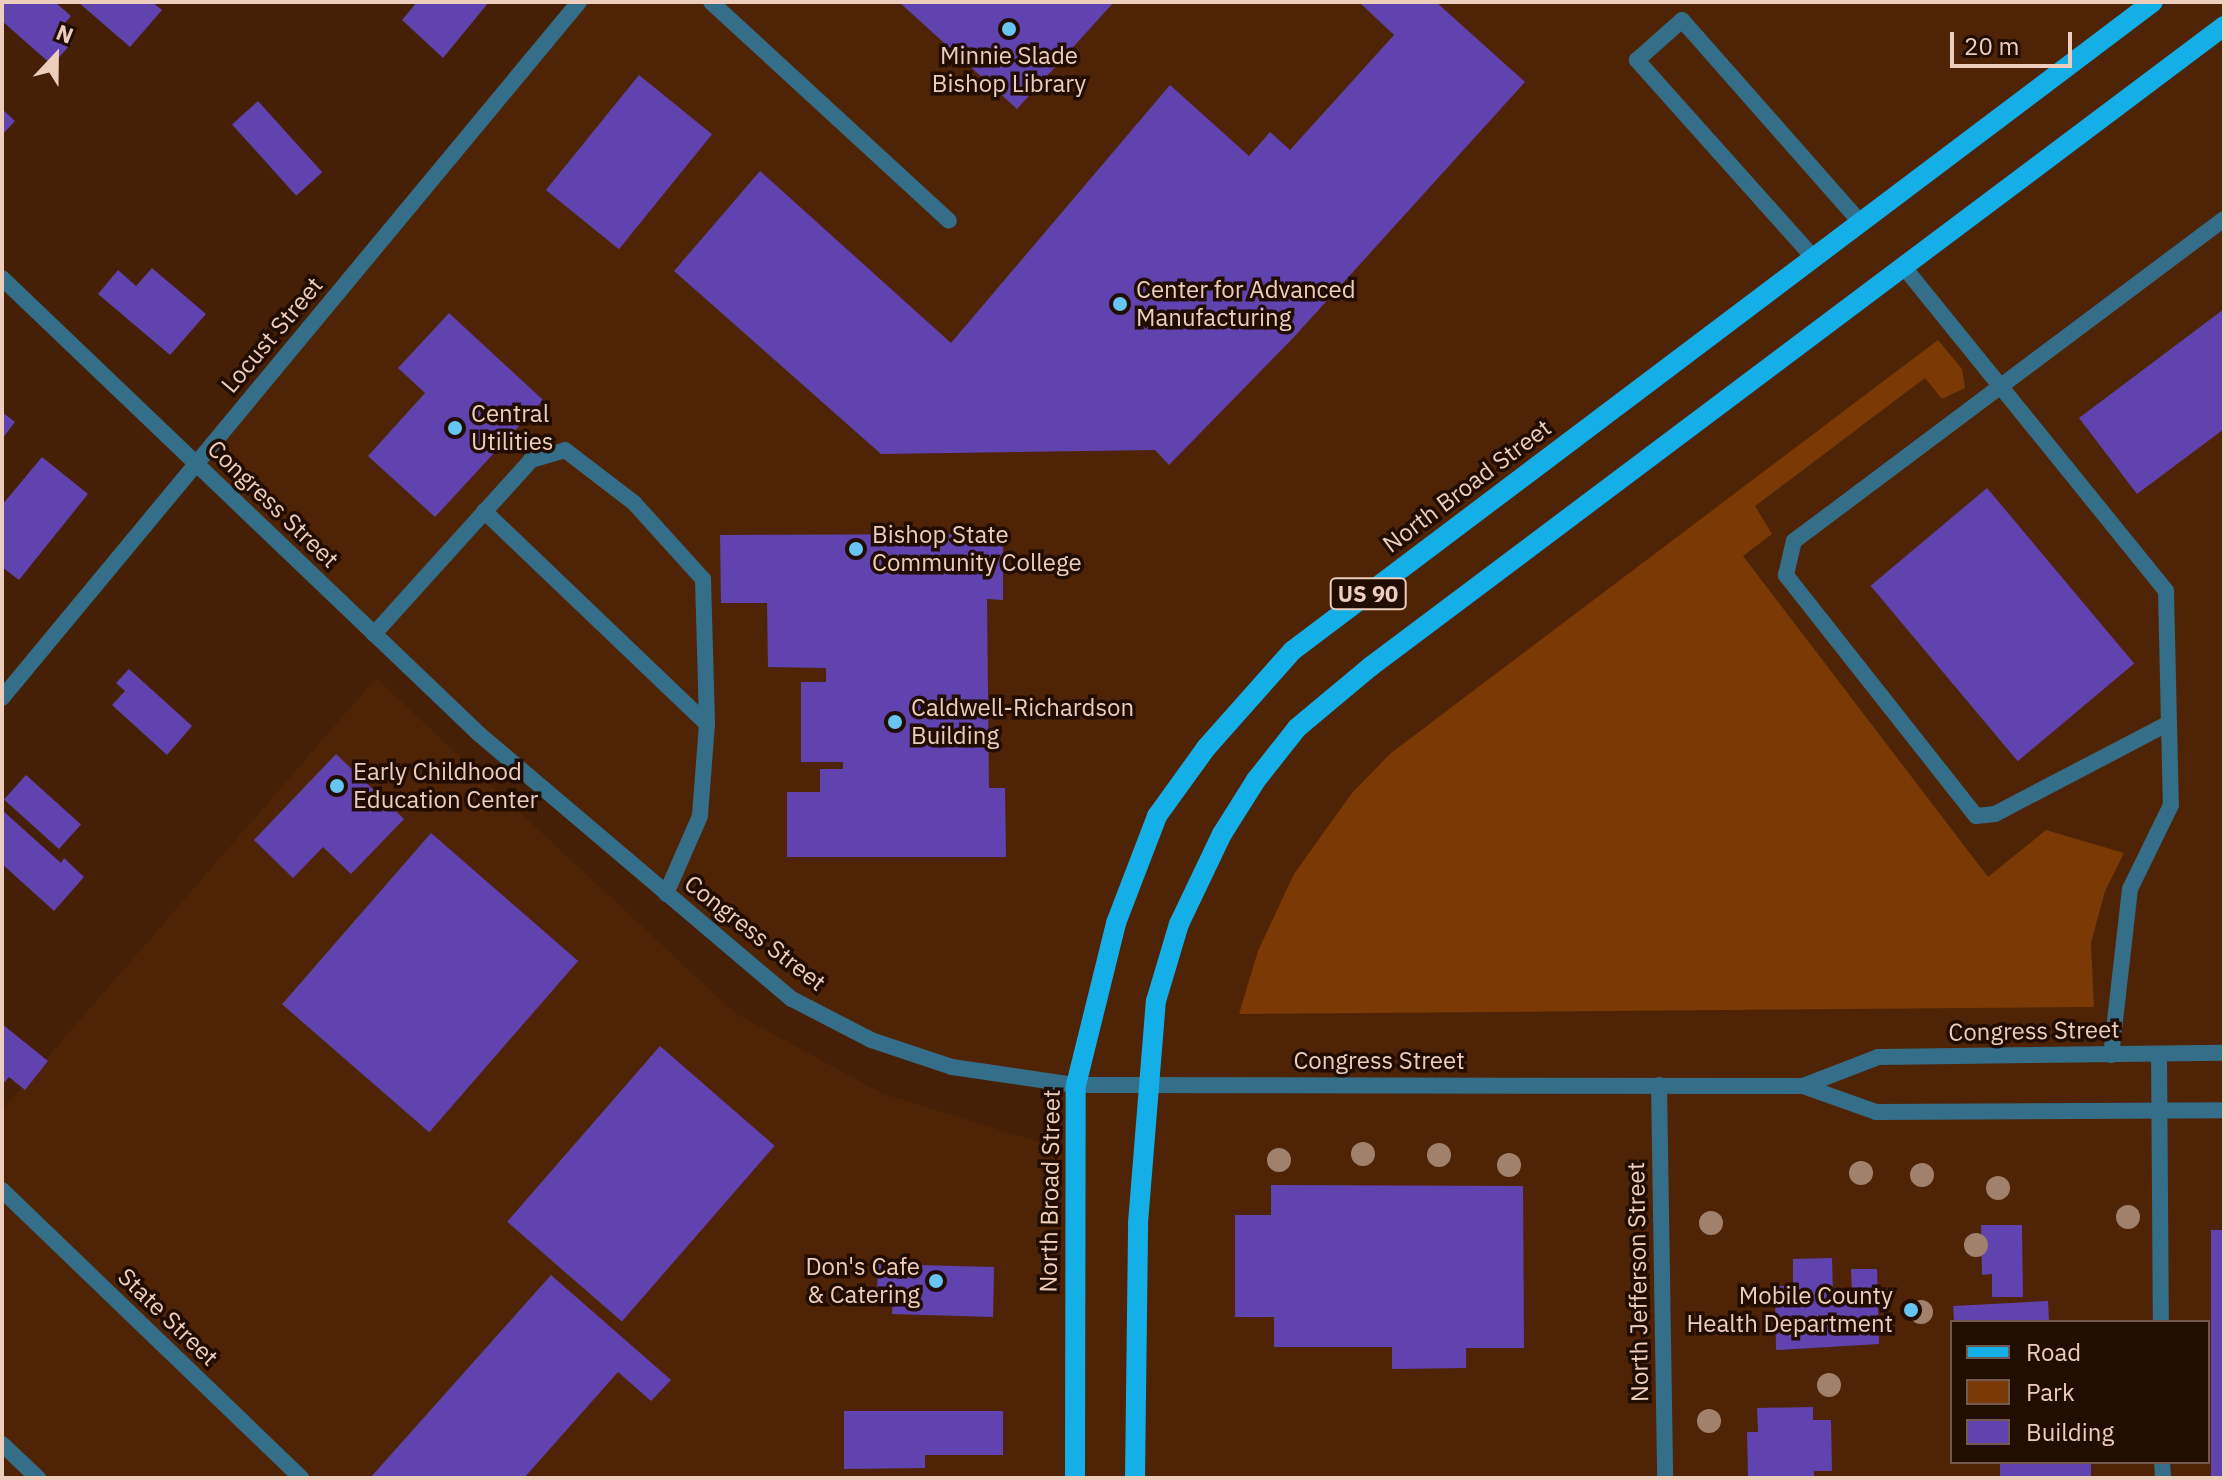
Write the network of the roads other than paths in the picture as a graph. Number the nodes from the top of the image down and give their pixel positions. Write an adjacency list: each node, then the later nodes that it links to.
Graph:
1 (579, 2): 12 (street, Locust Street)
2 (711, 2): 6 (street)
3 (2153, 2): 7 (main road, North Broad Street / US 90)
4 (2224, 26): 9 (main road, US 90)
5 (2224, 219): 11 (street)
6 (949, 221)
7 (1859, 221): 8 (main road, North Broad Street / US 90); 8 (street)
8 (1812, 256): 23 (main road, North Broad Street / US 90)
9 (1903, 266): 11 (street); 22 (main road, US 90)
10 (2, 278): 12 (street, Congress Street)
11 (1998, 390): 16 (street); 16 (street)
12 (196, 463): 14 (street, Congress Street); 15 (street, Locust Street)
13 (484, 511): 14 (street); 17 (street); 17 (street)
14 (374, 634): 18 (street, Congress Street)
15 (2, 698)
16 (2169, 723): 21 (street)
17 (707, 724): 18 (street)
18 (666, 894): 23 (street, Congress Street)
19 (2224, 1053): 20 (street, Congress Street)
20 (2159, 1054): 21 (street, Congress Street); 26 (street)
21 (2111, 1055): 25 (street, Congress Street)
22 (1146, 1084): 23 (street, Congress Street); 24 (street, Congress Street); 34 (main road, US 90)
23 (1076, 1085): 33 (main road, North Broad Street / US 90)
24 (1659, 1085): 25 (street, Congress Street); 35 (street, North Jefferson Street)
25 (1803, 1086): 26 (street, Congress Street)
26 (2158, 1110): 27 (street, Congress Street); 29 (street)
27 (2224, 1110)
28 (2, 1190): 32 (street, State Street)
29 (2161, 1320)
30 (2, 1444): 31 (street)
31 (38, 1478)
32 (301, 1478)
33 (1075, 1478)
34 (1135, 1478)
35 (1665, 1478)

